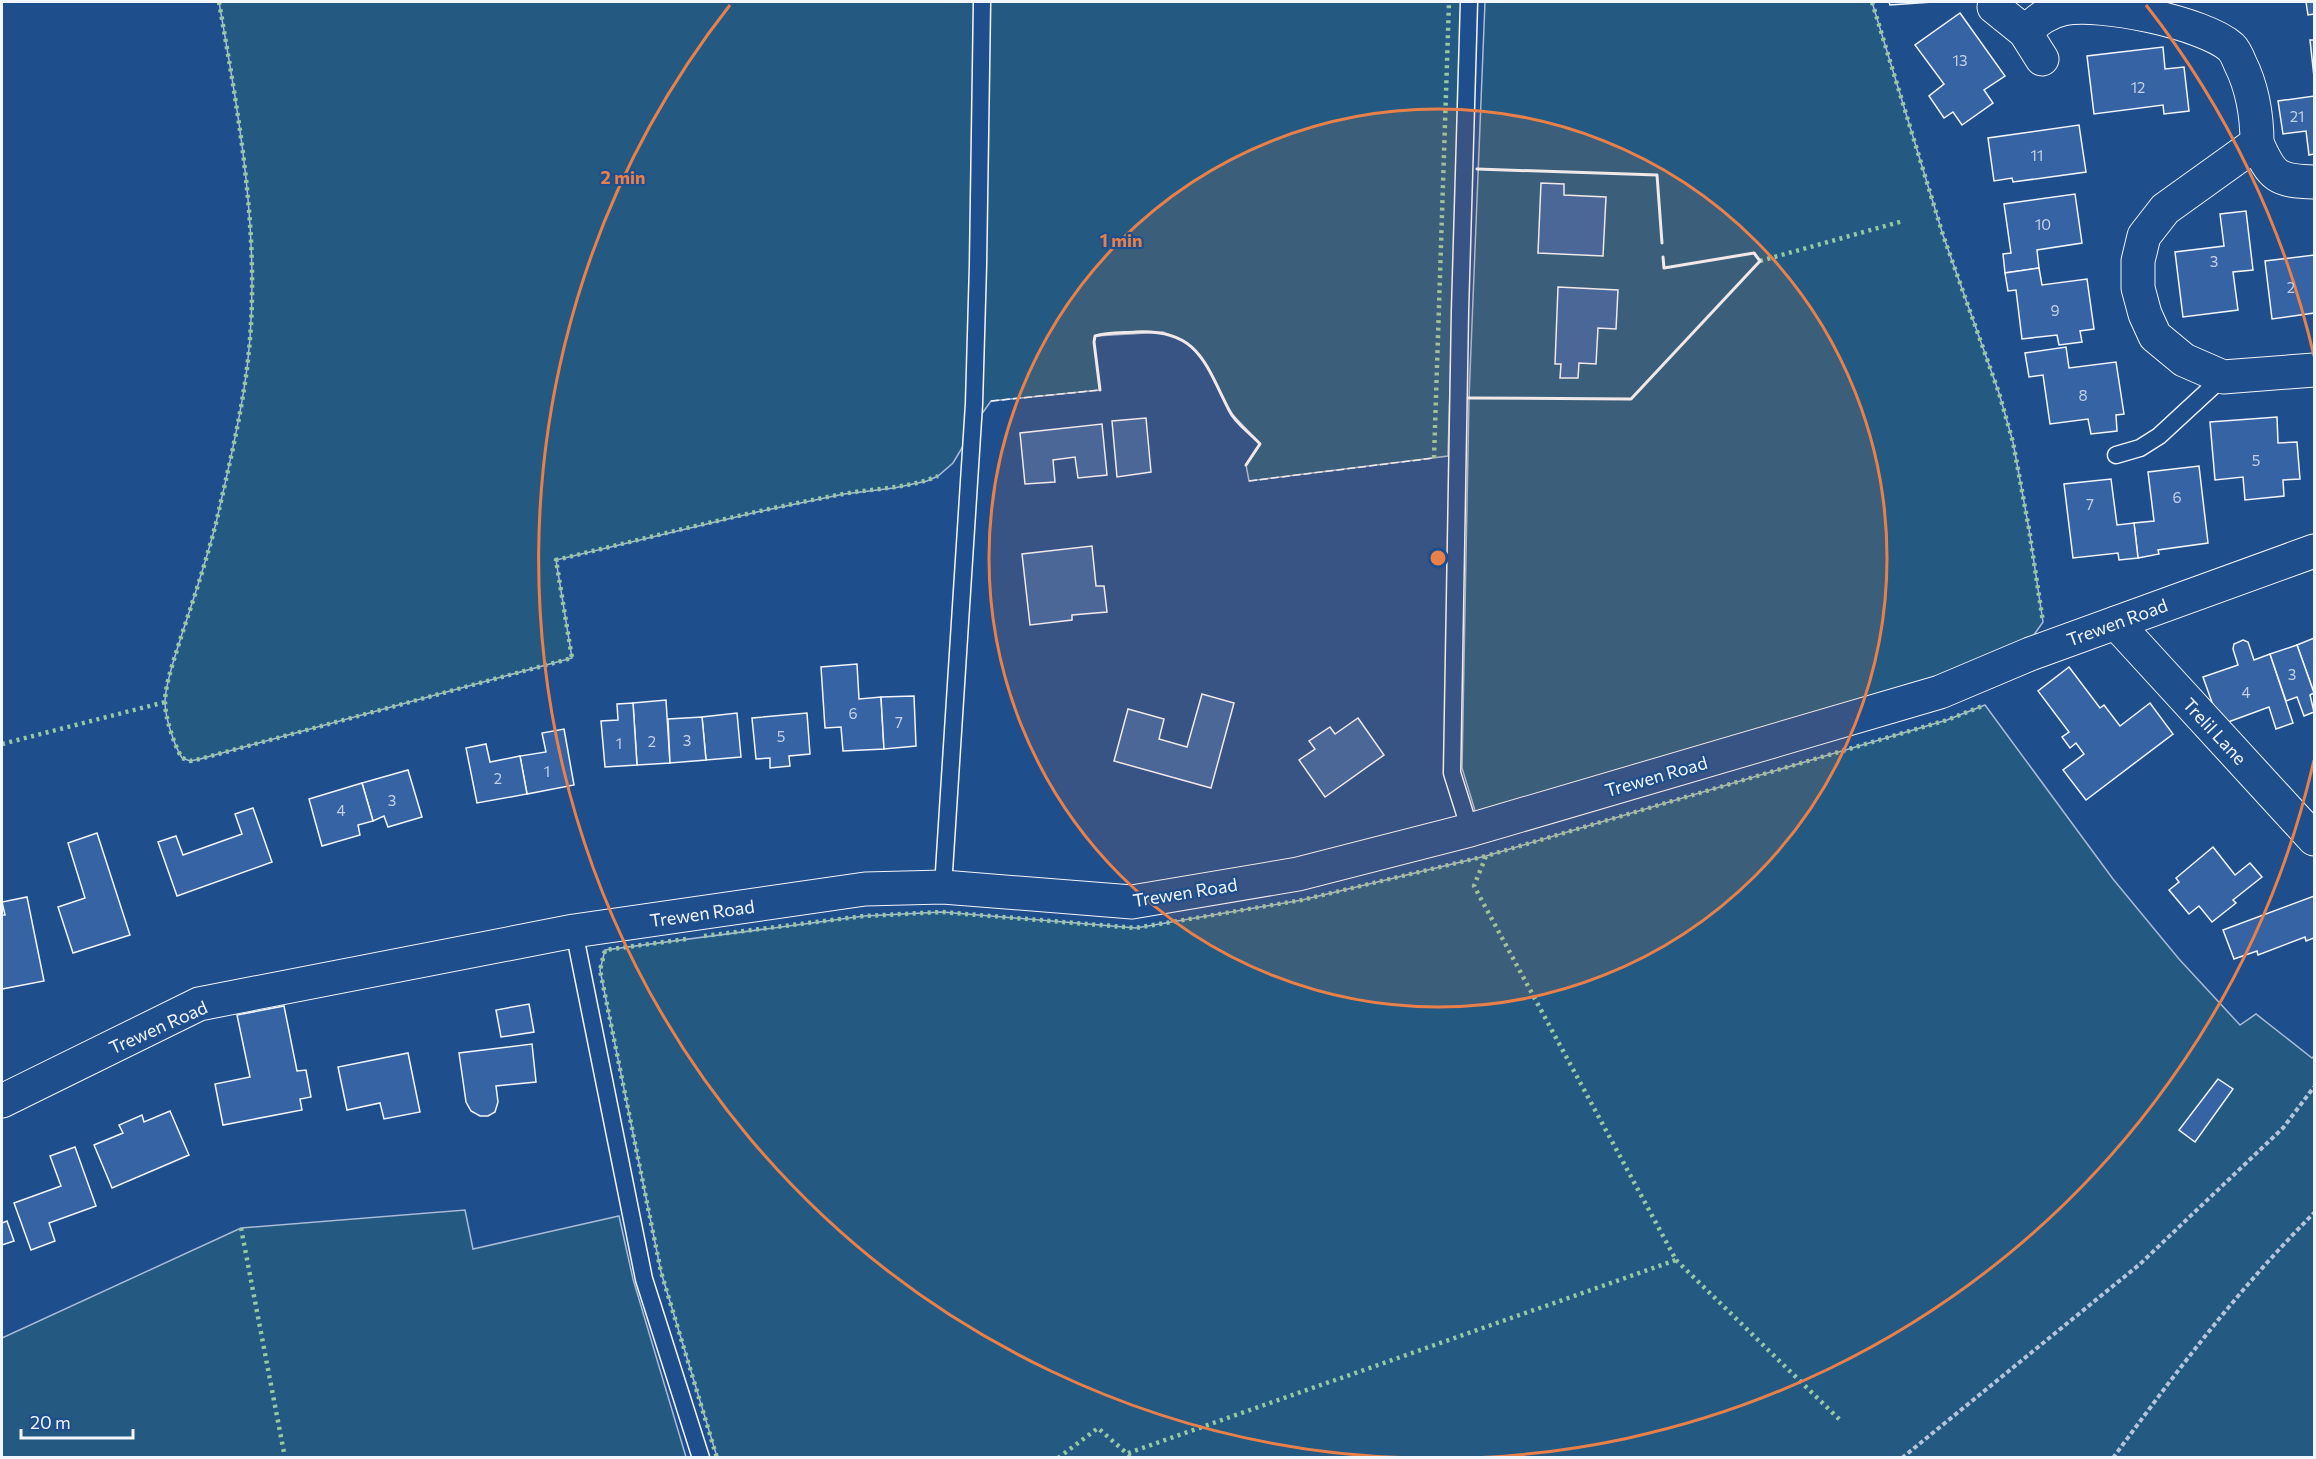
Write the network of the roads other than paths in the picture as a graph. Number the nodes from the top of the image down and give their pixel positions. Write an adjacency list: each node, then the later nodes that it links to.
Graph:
1 (982, 2): 15 (lane)
2 (1469, 2): 13 (lane)
3 (1994, 7): 4 (street)
4 (2025, 32): 5 (street); 6 (street)
5 (2042, 59)
6 (2257, 143): 7 (street); 9 (street)
7 (2314, 182)
8 (2314, 370): 9 (street)
9 (2223, 377): 10 (lane)
10 (2115, 455)
11 (2314, 551): 12 (street, Trewen Road)
12 (2116, 623): 13 (street, Trewen Road); 14 (street, Trelil Lane)
13 (1470, 831): 15 (street, Trewen Road)
14 (2314, 839)
15 (944, 887): 16 (street, Trewen Road)
16 (574, 931): 17 (street, Trewen Road); 18 (lane)
17 (2, 1101)
18 (701, 1458)

